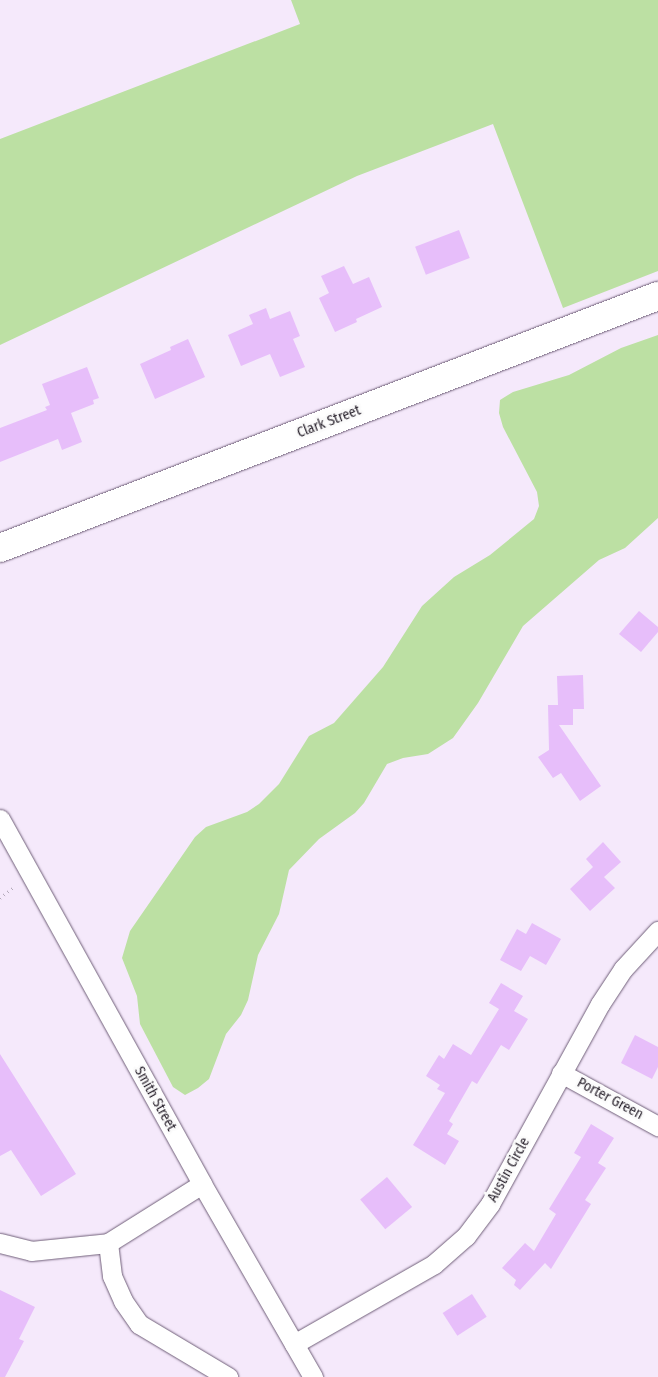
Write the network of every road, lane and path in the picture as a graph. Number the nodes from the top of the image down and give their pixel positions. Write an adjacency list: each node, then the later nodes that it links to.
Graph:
1 (658, 296): 2 (main road, Clark Street)
2 (0, 548)
3 (0, 819): 9 (street, Smith Street)
4 (13, 888): 5 (path)
5 (0, 898)
6 (658, 932): 7 (street, Austin Circle)
7 (561, 1073): 8 (street, Porter Green); 12 (street, Austin Circle)
8 (658, 1126)
9 (202, 1184): 11 (street); 12 (street, Smith Street)
10 (0, 1243): 11 (street)
11 (108, 1243): 13 (street)
12 (294, 1344): 14 (street, Smith Street)
13 (228, 1377)
14 (313, 1377)

